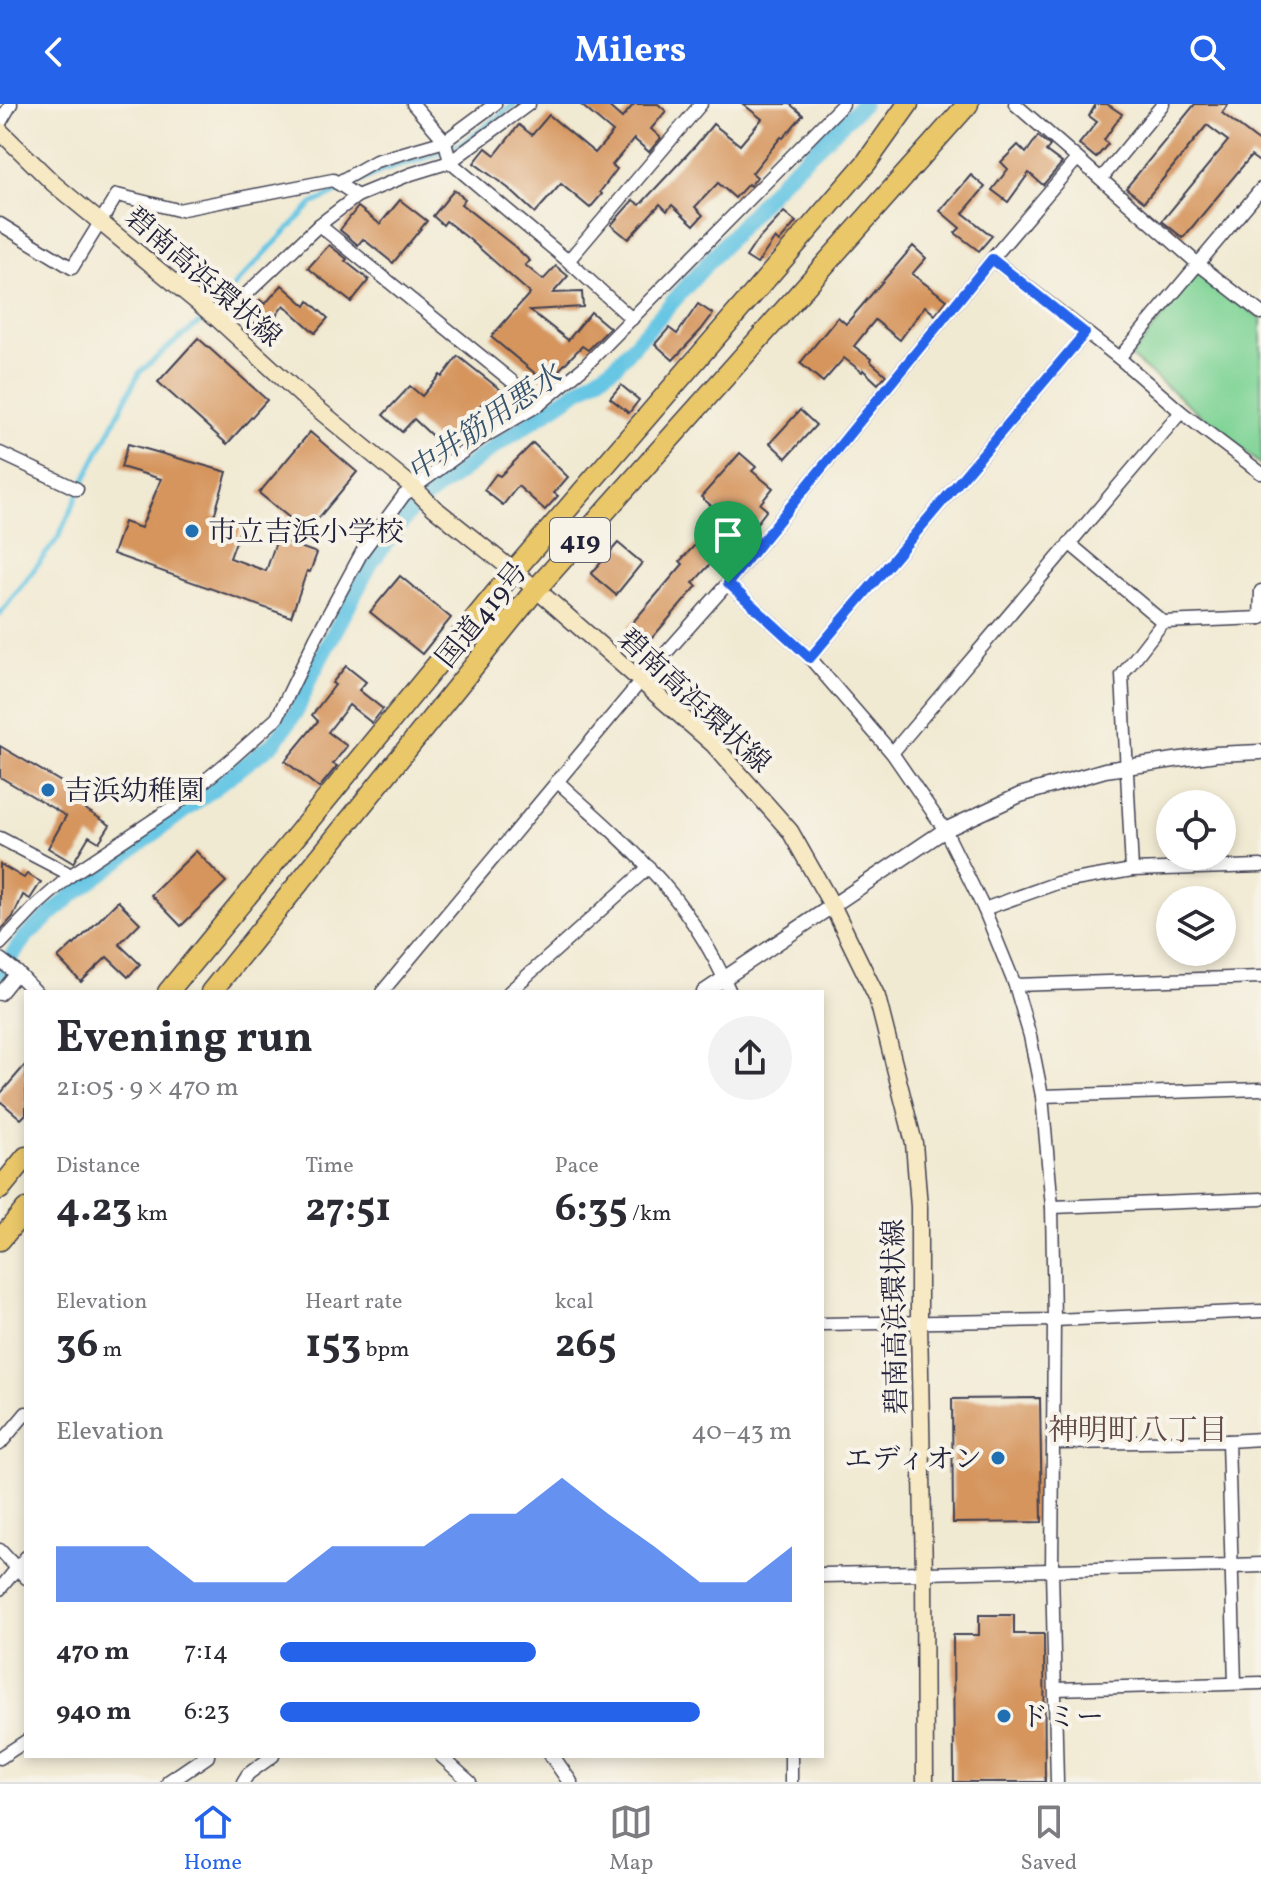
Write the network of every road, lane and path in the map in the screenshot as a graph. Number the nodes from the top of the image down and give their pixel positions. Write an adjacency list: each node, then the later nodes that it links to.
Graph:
1 (11, 104): 11 (street)
2 (413, 104): 13 (street)
3 (495, 104): 13 (street)
4 (529, 104): 15 (street)
5 (701, 104): 24 (street)
6 (843, 104): 28 (street)
7 (908, 104): 38 (highway, 国道419号 / 419)
8 (968, 104): 40 (highway, 国道419号 / 419)
9 (1015, 104): 14 (street)
10 (1163, 104): 16 (street)
11 (0, 123)
12 (0, 131): 20 (main road, 碧南高浜環状線)
13 (445, 141): 15 (street); 17 (street)
14 (1077, 159): 16 (street); 23 (street)
15 (449, 161): 19 (street); 24 (street)
16 (1101, 179): 25 (street)
17 (338, 184): 19 (street); 20 (street)
18 (1261, 189): 25 (street)
19 (356, 196): 22 (street)
20 (101, 222): 21 (street); 27 (main road, 碧南高浜環状線)
21 (0, 224)
22 (319, 225): 27 (street); 31 (street)
23 (992, 259): 29 (street); 39 (street)
24 (568, 261): 28 (street)
25 (1197, 263): 26 (street); 30 (street)
26 (1261, 313)
27 (218, 319): 35 (main road, 碧南高浜環状線)
28 (632, 319): 31 (street)
29 (1085, 333): 30 (street); 44 (street)
30 (1119, 358): 32 (street)
31 (540, 404): 35 (street)
32 (1181, 412): 34 (street); 37 (street)
33 (0, 453): 36 (street)
34 (1261, 473)
35 (414, 488): 38 (main road, 碧南高浜環状線); 55 (street)
36 (77, 489)
37 (1069, 543): 43 (street); 47 (street)
38 (513, 572): 40 (main road, 碧南高浜環状線); 64 (highway, 国道419号 / 419)
39 (728, 583): 44 (street); 45 (street)
40 (536, 589): 45 (main road, 碧南高浜環状線); 65 (highway, 国道419号 / 419)
41 (1261, 591): 42 (street)
42 (1261, 618): 43 (street)
43 (1163, 622): 48 (street)
44 (810, 658): 47 (street)
45 (641, 681): 49 (street); 56 (main road, 碧南高浜環状線)
46 (1261, 752): 48 (street)
47 (892, 753): 50 (street)
48 (1126, 766): 50 (street); 54 (street)
49 (557, 781): 53 (street); 66 (street)
50 (945, 830): 56 (street); 57 (street)
51 (0, 838): 55 (street)
52 (1261, 866): 54 (street)
53 (649, 867): 61 (street); 67 (street)
54 (1132, 870): 57 (street)
55 (71, 875): 58 (street)
56 (833, 907): 61 (street); 79 (main road, 碧南高浜環状線)
57 (984, 909): 62 (street)
58 (0, 944)
59 (9, 967): 63 (street); 68 (street)
60 (1261, 977): 62 (street)
61 (727, 985)
62 (1015, 985): 70 (street)
63 (33, 990)
64 (170, 990)
65 (213, 990)
66 (384, 990)
67 (511, 990)
68 (0, 994)
69 (1261, 1089): 70 (street)
70 (1042, 1096): 74 (street)
71 (24, 1159): 72 (highway)
72 (0, 1189)
73 (1261, 1199): 74 (street)
74 (1052, 1207): 78 (street)
75 (24, 1211): 76 (highway)
76 (0, 1240)
77 (1261, 1311): 78 (street)
78 (1054, 1320): 79 (street); 84 (street)
79 (919, 1322): 80 (street); 91 (main road, 碧南高浜環状線)
80 (824, 1324)
81 (24, 1415): 85 (street)
82 (1261, 1439): 83 (street)
83 (1228, 1441): 84 (street); 88 (street)
84 (1053, 1443): 90 (street)
85 (0, 1444)
86 (0, 1550): 89 (street)
87 (1261, 1565): 88 (street)
88 (1233, 1566): 90 (street); 94 (street)
89 (23, 1567): 93 (street)
90 (1052, 1570): 91 (street); 96 (street)
91 (924, 1573): 92 (street); 109 (main road, 碧南高浜環状線)
92 (824, 1575)
93 (0, 1589)
94 (1235, 1683): 95 (street); 96 (street)
95 (1261, 1683)
96 (1055, 1689): 110 (street)
97 (24, 1742): 98 (street)
98 (0, 1758)
99 (270, 1758): 105 (street)
100 (443, 1758): 106 (street)
101 (553, 1758): 107 (street)
102 (791, 1758): 108 (street)
103 (190, 1760): 104 (street)
104 (169, 1782)
105 (243, 1782)
106 (470, 1782)
107 (570, 1782)
108 (791, 1782)
109 (925, 1782)
110 (1057, 1782)

